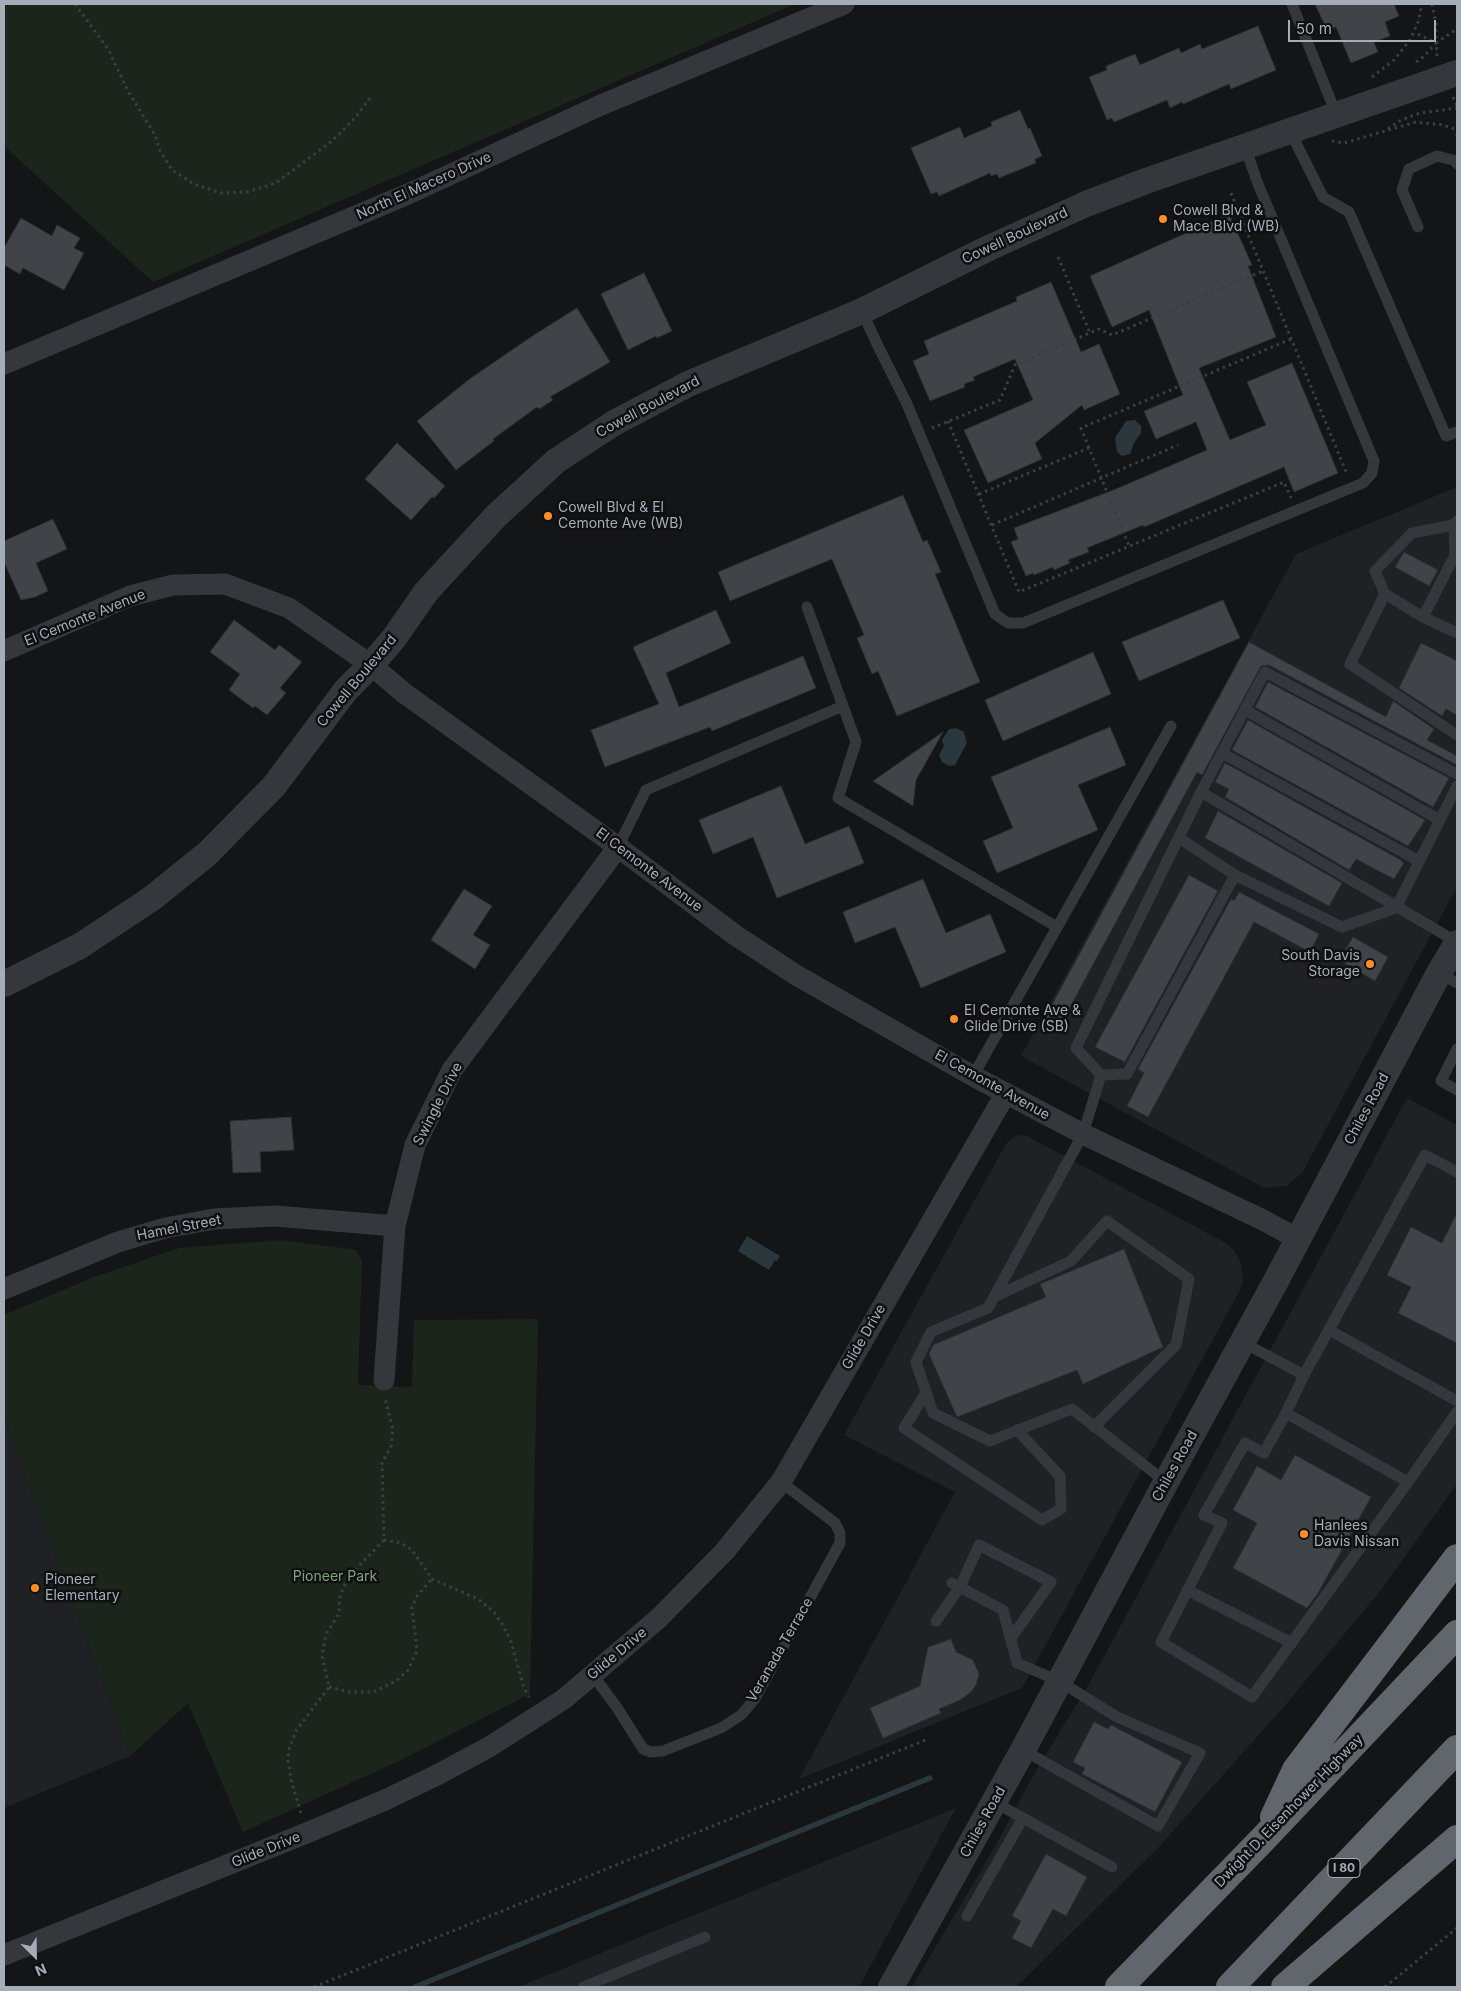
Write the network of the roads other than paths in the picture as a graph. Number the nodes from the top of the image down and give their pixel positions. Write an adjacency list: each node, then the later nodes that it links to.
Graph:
1 (844, 4): 10 (street, North El Macero Drive)
2 (1292, 4): 4 (lane)
3 (1447, 67): 4 (street, Cowell Boulevard)
4 (1337, 116): 5 (street, Cowell Boulevard)
5 (1290, 131): 6 (street, Cowell Boulevard); 11 (lane)
6 (1245, 147): 9 (street, Cowell Boulevard); 9 (lane)
7 (1457, 164): 8 (lane)
8 (1418, 227)
9 (862, 311): 18 (street, Cowell Boulevard)
10 (4, 364)
11 (1457, 432)
12 (1456, 523): 13 (lane); 15 (lane)
13 (1385, 594): 15 (lane); 22 (lane)
14 (808, 607): 19 (lane)
15 (1423, 617): 16 (lane)
16 (1457, 633)
17 (4, 651): 18 (street, El Cemonte Avenue)
18 (371, 665): 29 (street, El Cemonte Avenue); 36 (street, Cowell Boulevard)
19 (843, 706): 29 (lane); 33 (lane)
20 (1245, 710): 23 (lane); 24 (lane); 27 (lane)
21 (1171, 726): 33 (lane)
22 (1457, 735)
23 (1222, 753): 26 (lane); 30 (lane)
24 (1457, 774)
25 (1457, 786): 27 (lane)
26 (1201, 792): 28 (lane); 32 (lane)
27 (1440, 820): 30 (lane)
28 (1179, 838): 31 (lane); 38 (lane)
29 (618, 847): 39 (street, El Cemonte Avenue); 44 (street, Swingle Drive)
30 (1419, 861): 32 (lane)
31 (1235, 874): 32 (lane); 38 (lane)
32 (1396, 908): 34 (lane)
33 (1057, 927): 39 (lane)
34 (1457, 942): 35 (street, Chiles Road)
35 (1448, 978): 45 (street, Chiles Road)
36 (4, 984)
37 (1457, 1049): 40 (lane)
38 (1101, 1075): 42 (lane)
39 (973, 1076): 41 (street, El Cemonte Avenue)
40 (1457, 1090)
41 (1006, 1093): 42 (street, El Cemonte Avenue); 58 (street, Glide Drive)
42 (1083, 1134): 45 (street, El Cemonte Avenue); 47 (lane)
43 (1457, 1172): 48 (lane)
44 (394, 1226): 46 (street, Hamel Street); 51 (street, Swingle Drive)
45 (1298, 1239): 49 (street, Chiles Road)
46 (4, 1289)
47 (994, 1297): 52 (lane); 56 (lane)
48 (1329, 1330): 50 (lane); 53 (lane)
49 (1242, 1342): 50 (lane); 59 (street, Chiles Road)
50 (1304, 1375): 55 (lane)
51 (384, 1380)
52 (926, 1393): 57 (lane); 57 (lane)
53 (1457, 1401)
54 (1457, 1412): 60 (lane)
55 (1286, 1413): 60 (lane); 63 (lane)
56 (1094, 1427): 57 (lane); 59 (lane)
57 (1018, 1430)
58 (781, 1482): 68 (street, Glide Drive); 68 (lane, Veranada Terrace)
59 (1166, 1482): 69 (street, Chiles Road)
60 (1408, 1482): 67 (lane)
61 (1457, 1558): 74 (highway)
62 (956, 1585): 64 (lane); 66 (lane); 66 (lane)
63 (1187, 1590): 67 (lane); 67 (lane)
64 (936, 1621)
65 (1457, 1634): 74 (highway, Dwight D. Eisenhower Highway)
66 (1011, 1638): 69 (lane)
67 (1292, 1643)
68 (593, 1675): 79 (street, Glide Drive)
69 (1060, 1681): 71 (street, Chiles Road); 71 (lane)
70 (1457, 1749): 83 (highway, I 80)
71 (1024, 1750): 72 (street, Chiles Road)
72 (994, 1802): 73 (lane); 81 (street, Chiles Road)
73 (1023, 1818): 76 (lane); 77 (lane)
74 (1264, 1838): 82 (highway, Dwight D. Eisenhower Highway)
75 (1457, 1839): 84 (highway)
76 (1112, 1867)
77 (967, 1916)
78 (706, 1937): 80 (lane)
79 (4, 1955)
80 (583, 1987)
81 (891, 1987)
82 (1119, 1987)
83 (1230, 1987)
84 (1285, 1987)

